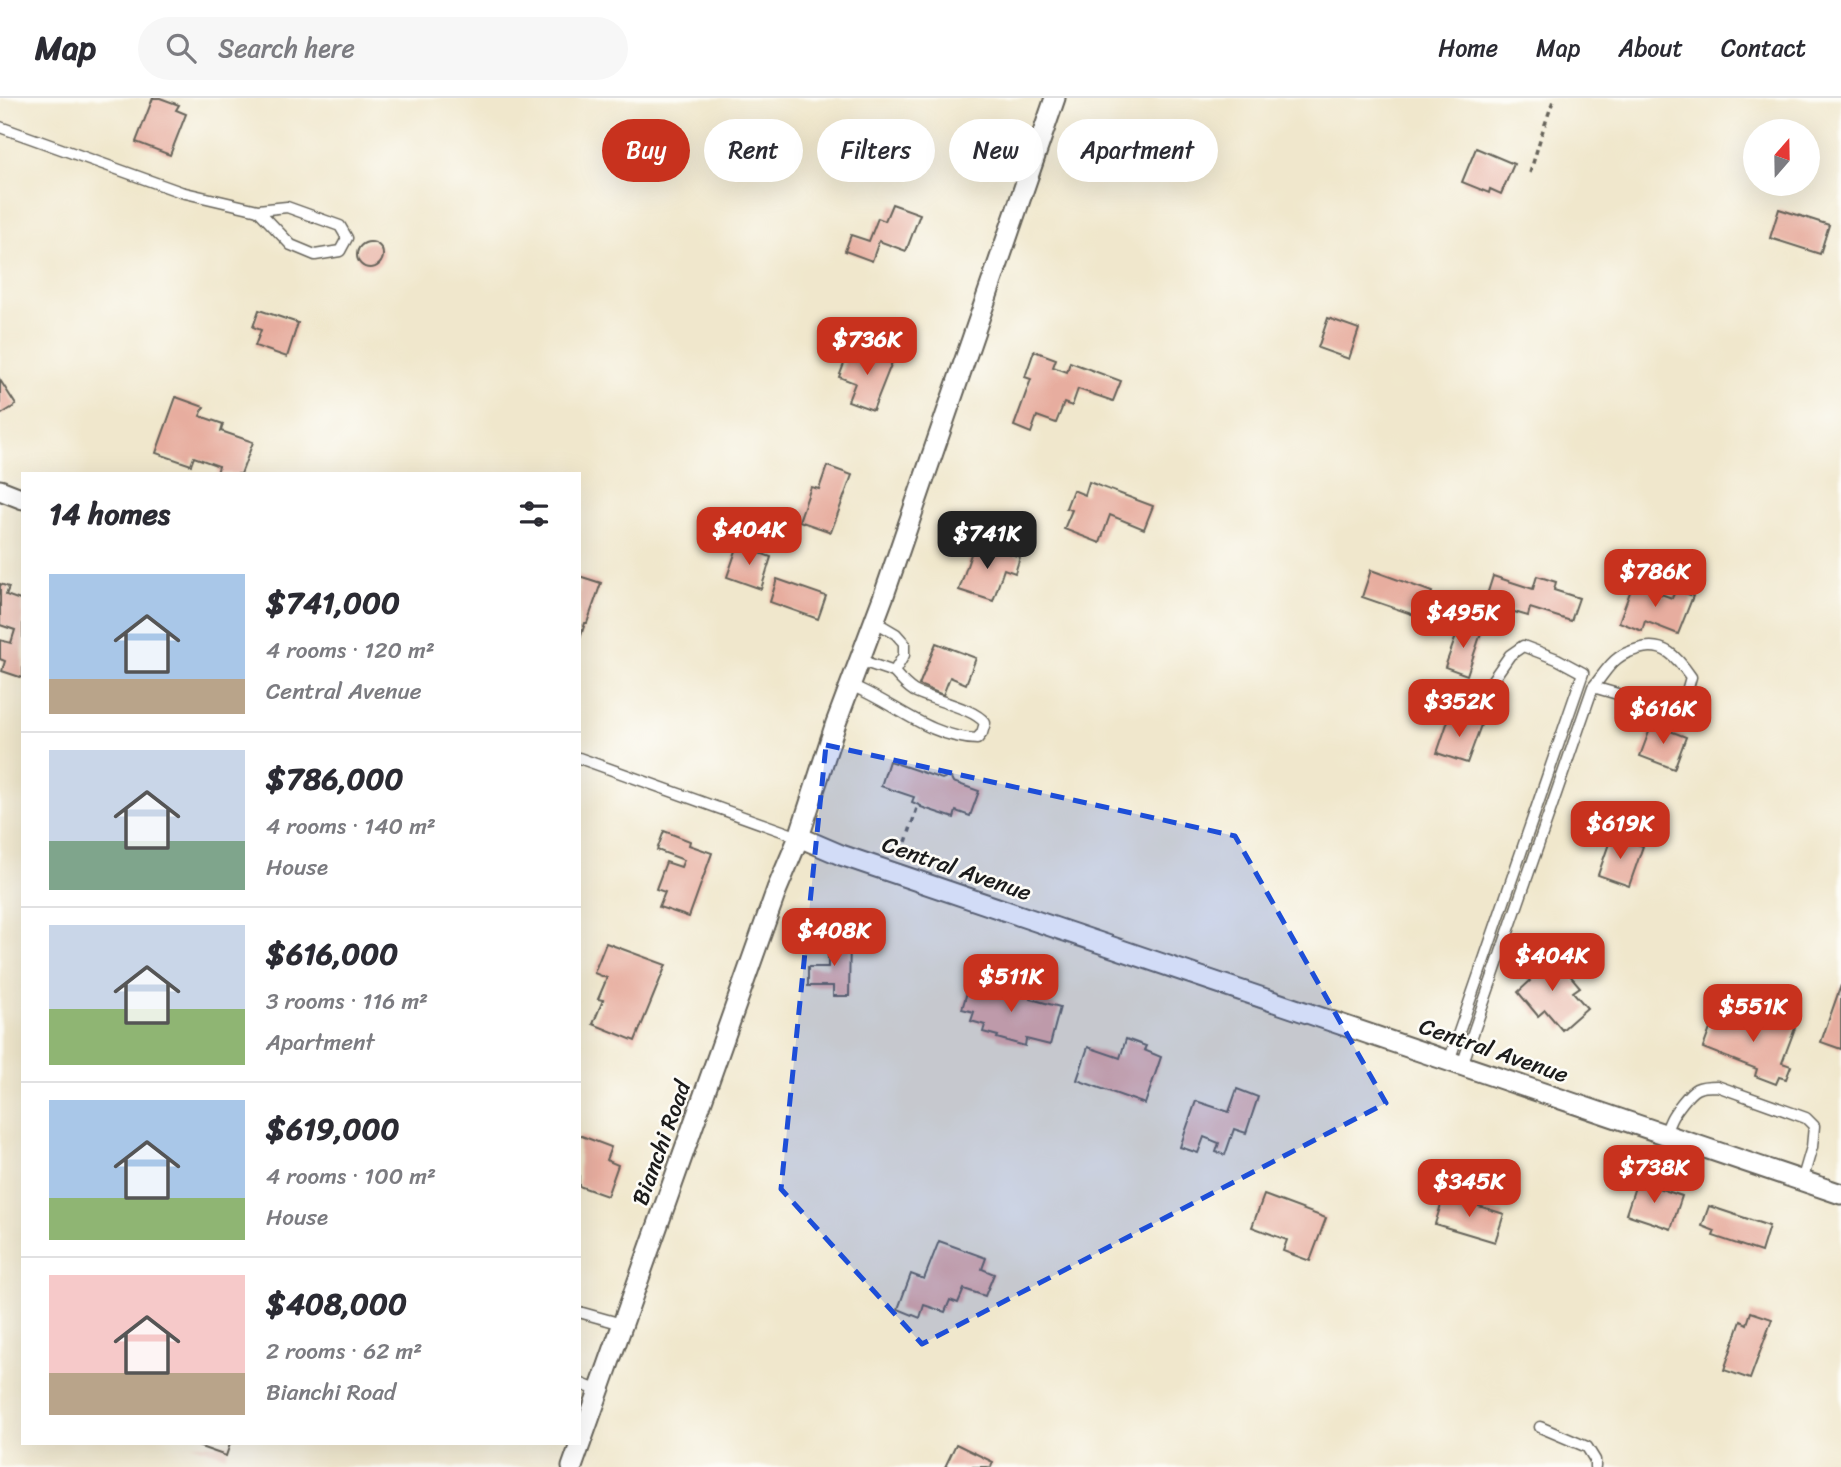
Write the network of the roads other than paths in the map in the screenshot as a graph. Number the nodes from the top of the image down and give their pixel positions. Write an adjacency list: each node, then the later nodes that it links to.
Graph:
1 (1055, 98): 6 (street)
2 (0, 127): 3 (lane)
3 (258, 210): 3 (lane)
4 (0, 490): 5 (street)
5 (21, 498)
6 (874, 621): 7 (street); 8 (lane)
7 (859, 660): 8 (lane); 9 (street)
8 (894, 672): 9 (lane)
9 (850, 685): 13 (street)
10 (1593, 687): 10 (lane); 14 (lane)
11 (1487, 688): 14 (lane)
12 (581, 759): 13 (lane)
13 (799, 837): 14 (street, Central Avenue); 19 (street, Bianchi Road)
14 (1455, 1063): 15 (street, Central Avenue)
15 (1665, 1134): 16 (street, Central Avenue); 16 (lane)
16 (1802, 1181): 17 (street, Central Avenue)
17 (1841, 1194)
18 (581, 1313): 19 (lane)
19 (622, 1324): 21 (street, Bianchi Road)
20 (581, 1384): 21 (lane)
21 (599, 1391): 23 (street, Bianchi Road)
22 (1540, 1427): 26 (lane)
23 (581, 1442)
24 (580, 1445): 25 (street, Bianchi Road)
25 (572, 1467)
26 (1595, 1467)

